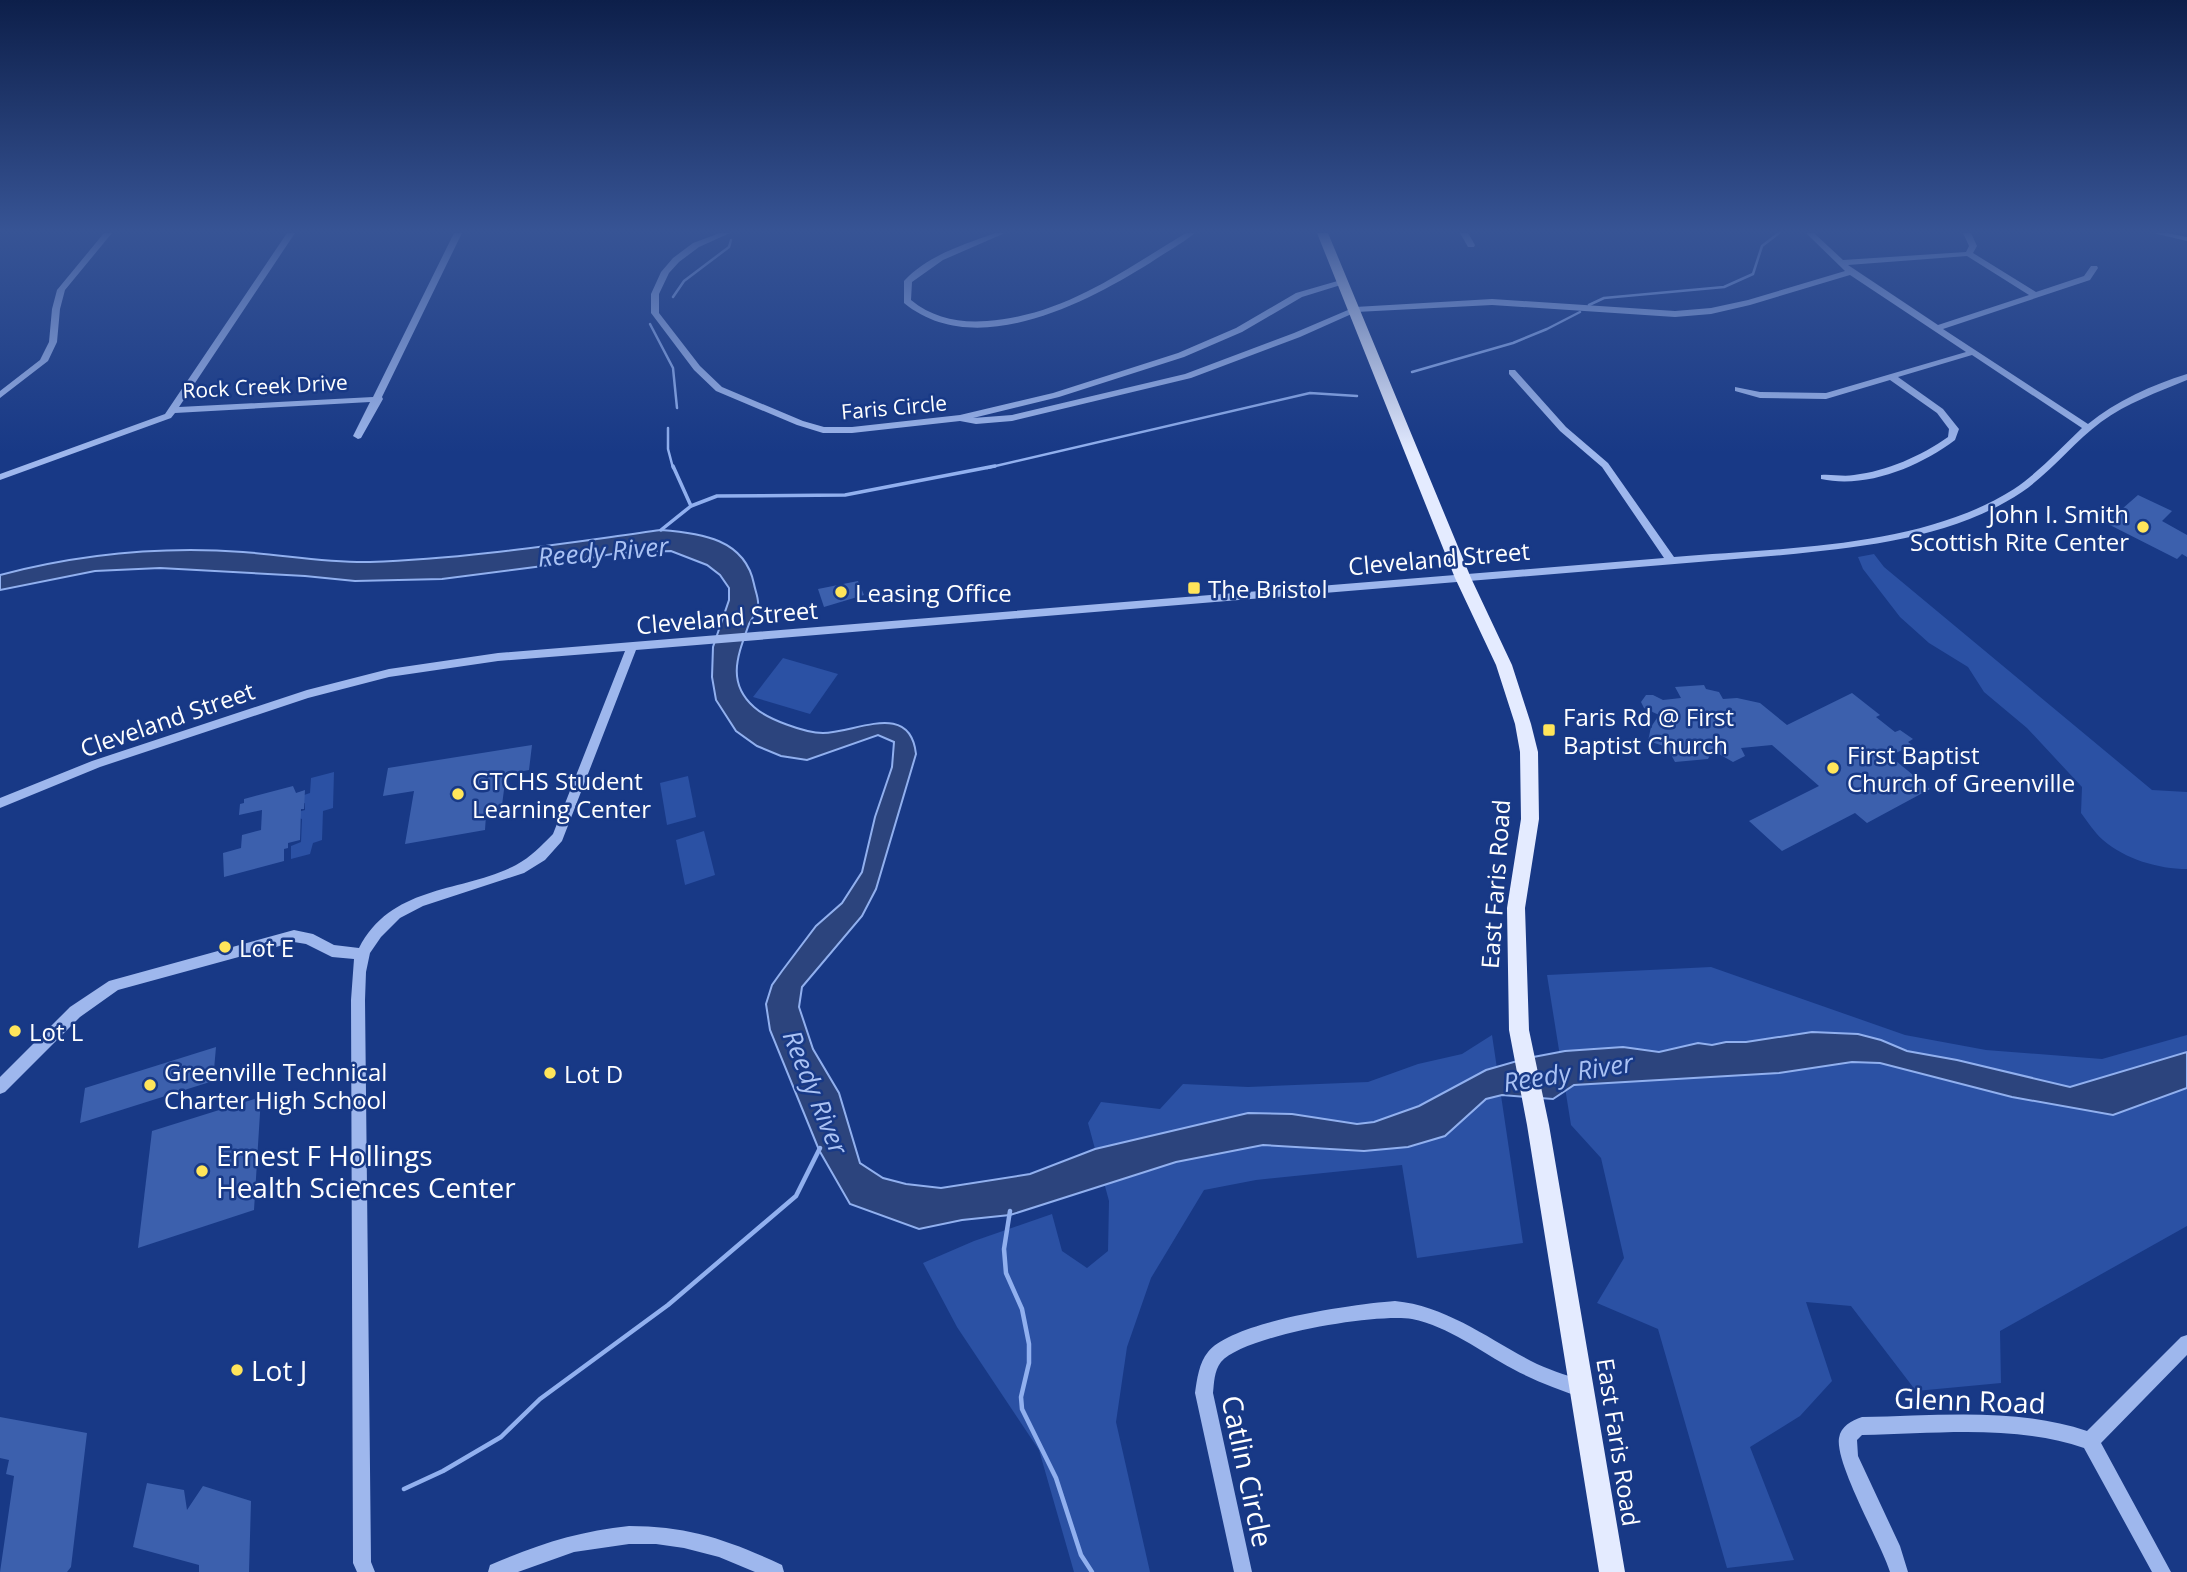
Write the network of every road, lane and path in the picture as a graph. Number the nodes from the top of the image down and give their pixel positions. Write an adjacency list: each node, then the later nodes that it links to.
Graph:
1 (57, 306): 21 (street)
2 (242, 306): 23 (street)
3 (423, 306): 22 (street)
4 (655, 306): 24 (street, Faris Circle)
5 (913, 306): 6 (street)
6 (1062, 306)
7 (1280, 306): 24 (street, Faris Circle)
8 (1352, 306): 14 (main road, East Faris Road)
9 (1417, 306): 14 (street)
10 (1558, 306): 11 (street)
11 (1731, 306)
12 (1901, 306): 15 (street)
13 (2005, 306): 15 (street)
14 (1354, 310): 24 (street, Faris Circle); 30 (main road, East Faris Road)
15 (1935, 330): 16 (street)
16 (1971, 353): 18 (street); 25 (street)
17 (1511, 372): 29 (street)
18 (1890, 376): 20 (street); 28 (street)
19 (2187, 377): 25 (street, Cleveland Street)
20 (1738, 389)
21 (0, 395)
22 (378, 399): 23 (street, Rock Creek Drive); 26 (street)
23 (173, 410): 27 (street, Rock Creek Drive)
24 (960, 418)
25 (2088, 428): 29 (street, Cleveland Street)
26 (358, 436)
27 (0, 477)
28 (1824, 477)
29 (1671, 560): 30 (street, Cleveland Street)
30 (1463, 578): 31 (street, Cleveland Street); 36 (main road, East Faris Road)
31 (632, 646): 32 (street, Cleveland Street); 33 (street)
32 (0, 803)
33 (362, 954): 34 (street); 38 (street)
34 (0, 1087)
35 (2187, 1343): 37 (street)
36 (1582, 1389): 41 (street, Catlin Circle); 42 (main road, East Faris Road)
37 (2090, 1441): 43 (street, Glenn Road); 44 (street)
38 (366, 1572)
39 (497, 1572): 40 (street)
40 (775, 1572)
41 (1243, 1572)
42 (1612, 1572)
43 (1899, 1572)
44 (2162, 1572)

